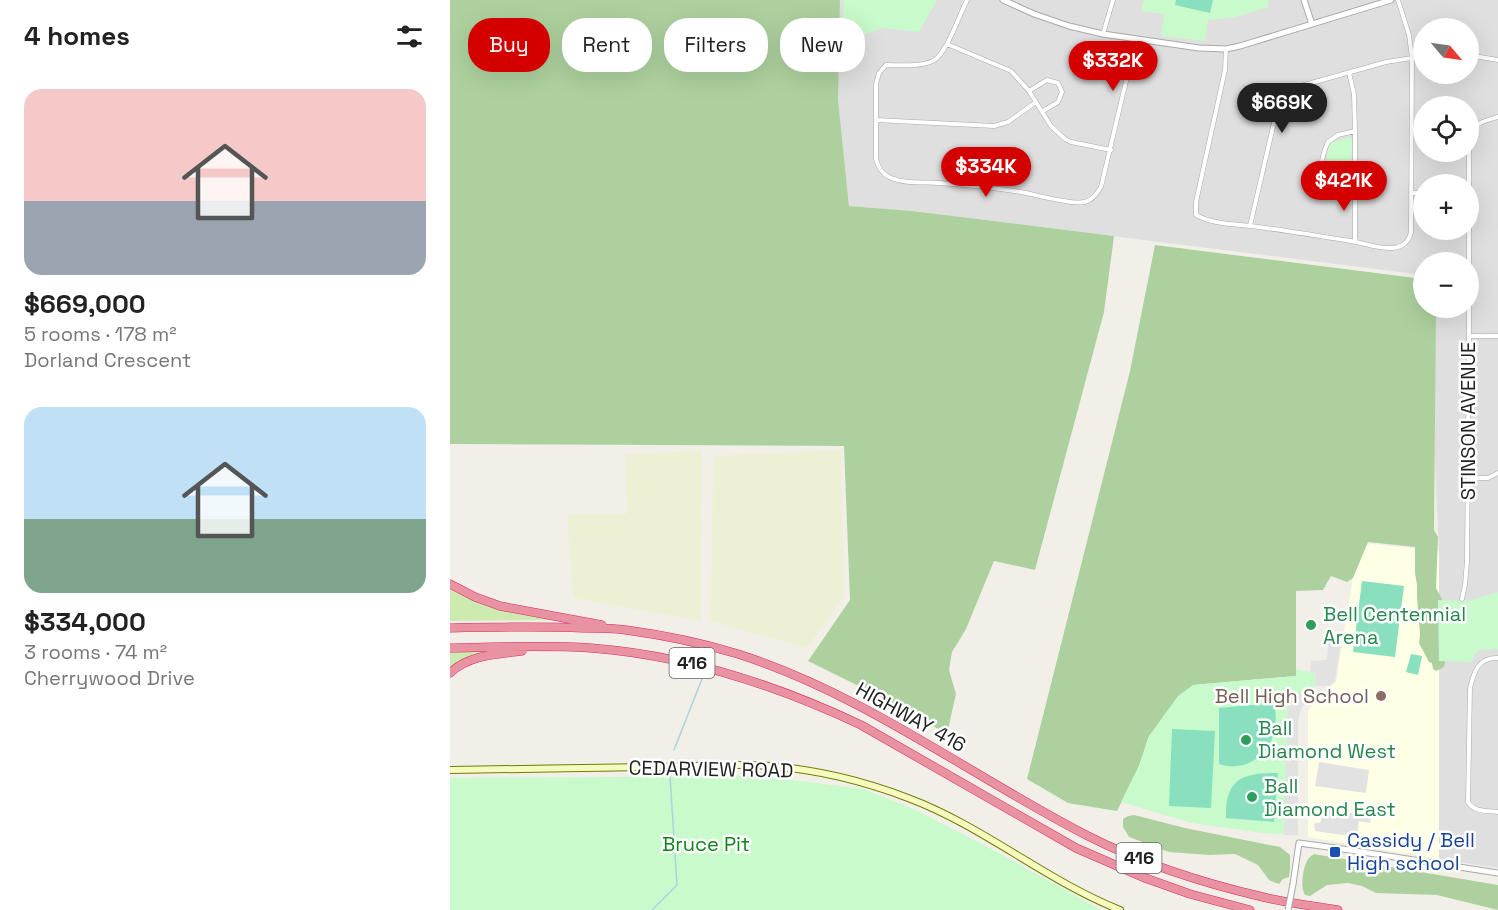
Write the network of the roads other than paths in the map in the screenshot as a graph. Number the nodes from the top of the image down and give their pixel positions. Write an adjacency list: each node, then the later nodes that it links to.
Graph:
1 (967, 0): 10 (street)
2 (1003, 0): 8 (street)
3 (1113, 0): 8 (street)
4 (1305, 0): 7 (street)
5 (1391, 0): 7 (street)
6 (1398, 0): 13 (street)
7 (1312, 24): 11 (street)
8 (1103, 34): 9 (street)
9 (1136, 39): 11 (street); 22 (street)
10 (947, 44): 16 (street); 20 (street)
11 (1226, 49): 26 (street)
12 (1479, 57): 14 (street)
13 (1412, 58): 15 (street); 25 (street)
14 (1498, 60)
15 (1349, 73): 21 (street); 26 (street)
16 (1029, 91): 17 (street); 18 (street)
17 (1036, 102): 18 (street); 20 (street)
18 (1042, 111): 22 (street)
19 (1498, 117): 23 (street, STINSON AVENUE)
20 (876, 120): 22 (street)
21 (1355, 131): 24 (street); 24 (street)
22 (1111, 150)
23 (1469, 174)
24 (1355, 184): 28 (street)
25 (1411, 193): 28 (street)
26 (1250, 226): 28 (street)
27 (1469, 240): 29 (street, STINSON AVENUE)
28 (1355, 241)
29 (1469, 336): 30 (street); 32 (street, STINSON AVENUE)
30 (1498, 336)
31 (1498, 473): 32 (street)
32 (1468, 478): 34 (street, STINSON AVENUE)
33 (450, 584): 36 (highway)
34 (1462, 599)
35 (450, 628): 36 (highway, HIGHWAY 416 / 416)
36 (624, 629): 47 (highway, HIGHWAY 416 / 416)
37 (552, 646): 38 (highway, HIGHWAY 416 / 416); 40 (highway); 45 (highway, HIGHWAY 416 / 416)
38 (450, 648)
39 (1498, 658): 42 (street)
40 (450, 673)
41 (450, 770): 44 (main road, CEDARVIEW ROAD)
42 (1498, 812)
43 (1498, 873): 46 (street, bridge)
44 (1120, 910)
45 (1250, 910)
46 (1288, 910)
47 (1338, 910)

